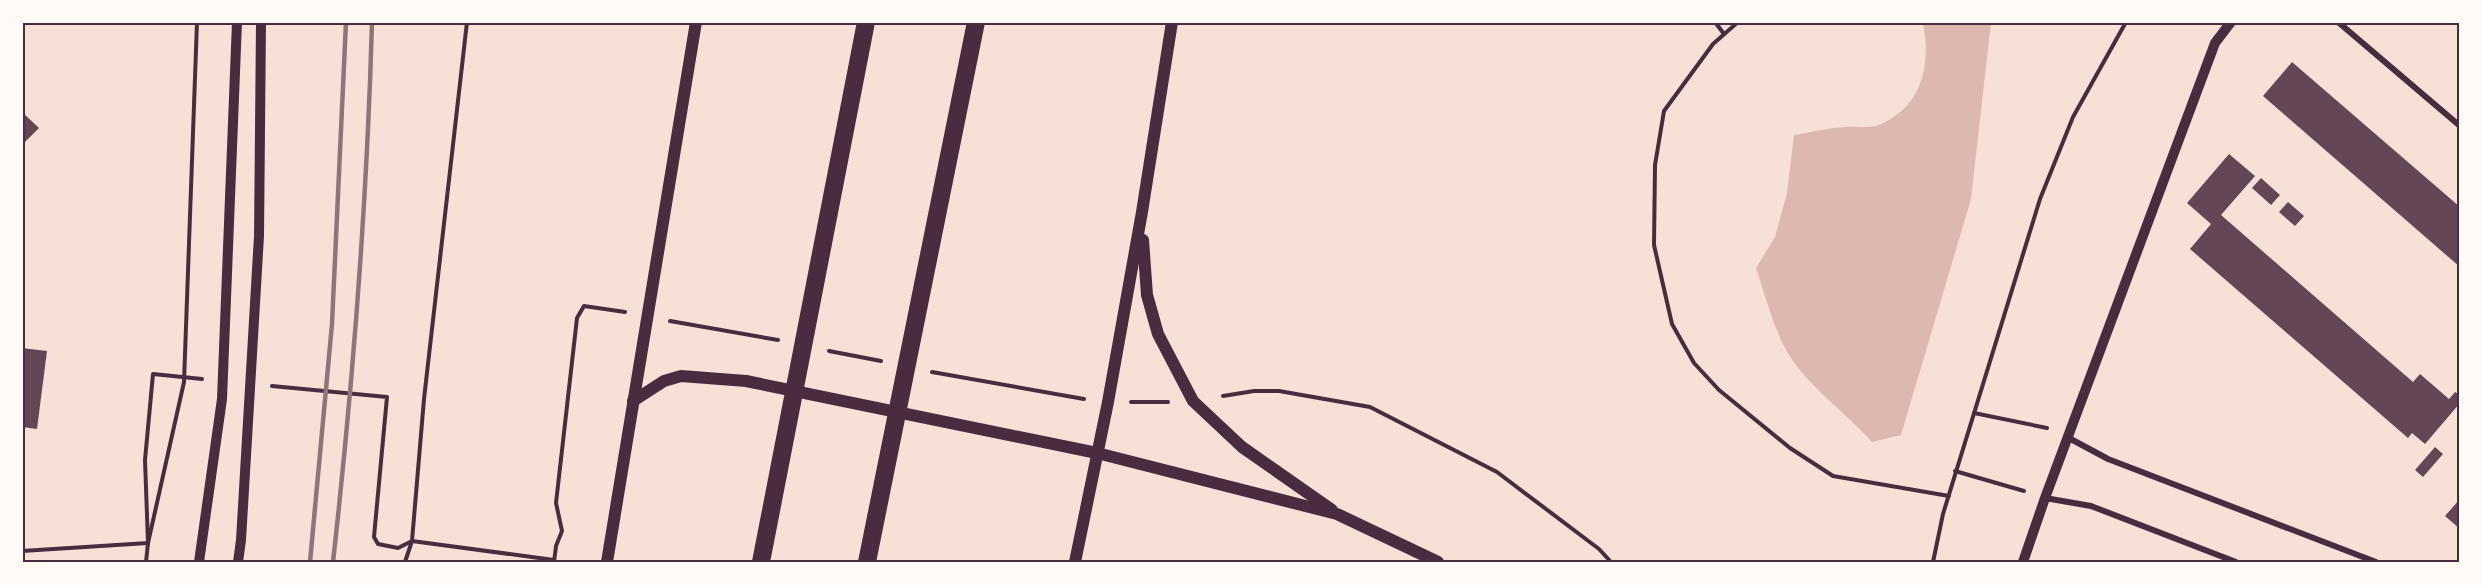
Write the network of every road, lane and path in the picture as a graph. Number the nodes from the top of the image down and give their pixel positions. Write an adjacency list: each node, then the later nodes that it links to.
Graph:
1 (197, 22): 35 (path)
2 (237, 22): 39 (street)
3 (261, 22): 40 (street)
4 (467, 22): 34 (path)
5 (696, 22): 17 (main road)
6 (866, 22): 43 (highway)
7 (976, 22): 44 (highway)
8 (1172, 22): 16 (main road)
9 (1715, 22): 14 (path)
10 (1738, 22): 14 (path)
11 (2126, 22): 27 (path)
12 (2231, 22): 28 (street)
13 (2338, 22): 15 (street)
14 (1724, 34): 31 (path)
15 (2460, 126)
16 (1142, 212): 29 (main road); 33 (main road)
17 (649, 316): 18 (path); 26 (main road); 37 (path)
18 (785, 342)
19 (819, 349): 20 (path)
20 (888, 363)
21 (922, 370): 23 (path)
22 (153, 374): 35 (path)
23 (990, 384)
24 (1279, 391): 47 (path)
25 (387, 398): 34 (path)
26 (633, 401): 29 (main road); 42 (main road)
27 (1974, 413): 28 (path); 30 (path)
28 (2067, 437): 32 (street); 51 (street)
29 (1097, 453): 33 (main road); 45 (main road)
30 (1956, 471): 31 (path); 32 (path)
31 (1949, 495): 48 (path)
32 (2045, 498): 49 (street); 50 (street)
33 (1337, 514): 46 (main road)
34 (412, 541): 37 (path); 41 (path)
35 (148, 543): 36 (path); 38 (path)
36 (22, 551)
37 (554, 561)
38 (146, 562)
39 (199, 562)
40 (238, 562)
41 (405, 562)
42 (607, 562)
43 (761, 562)
44 (867, 562)
45 (1075, 562)
46 (1438, 562)
47 (1611, 562)
48 (1933, 562)
49 (2023, 562)
50 (2236, 562)
51 (2376, 562)

